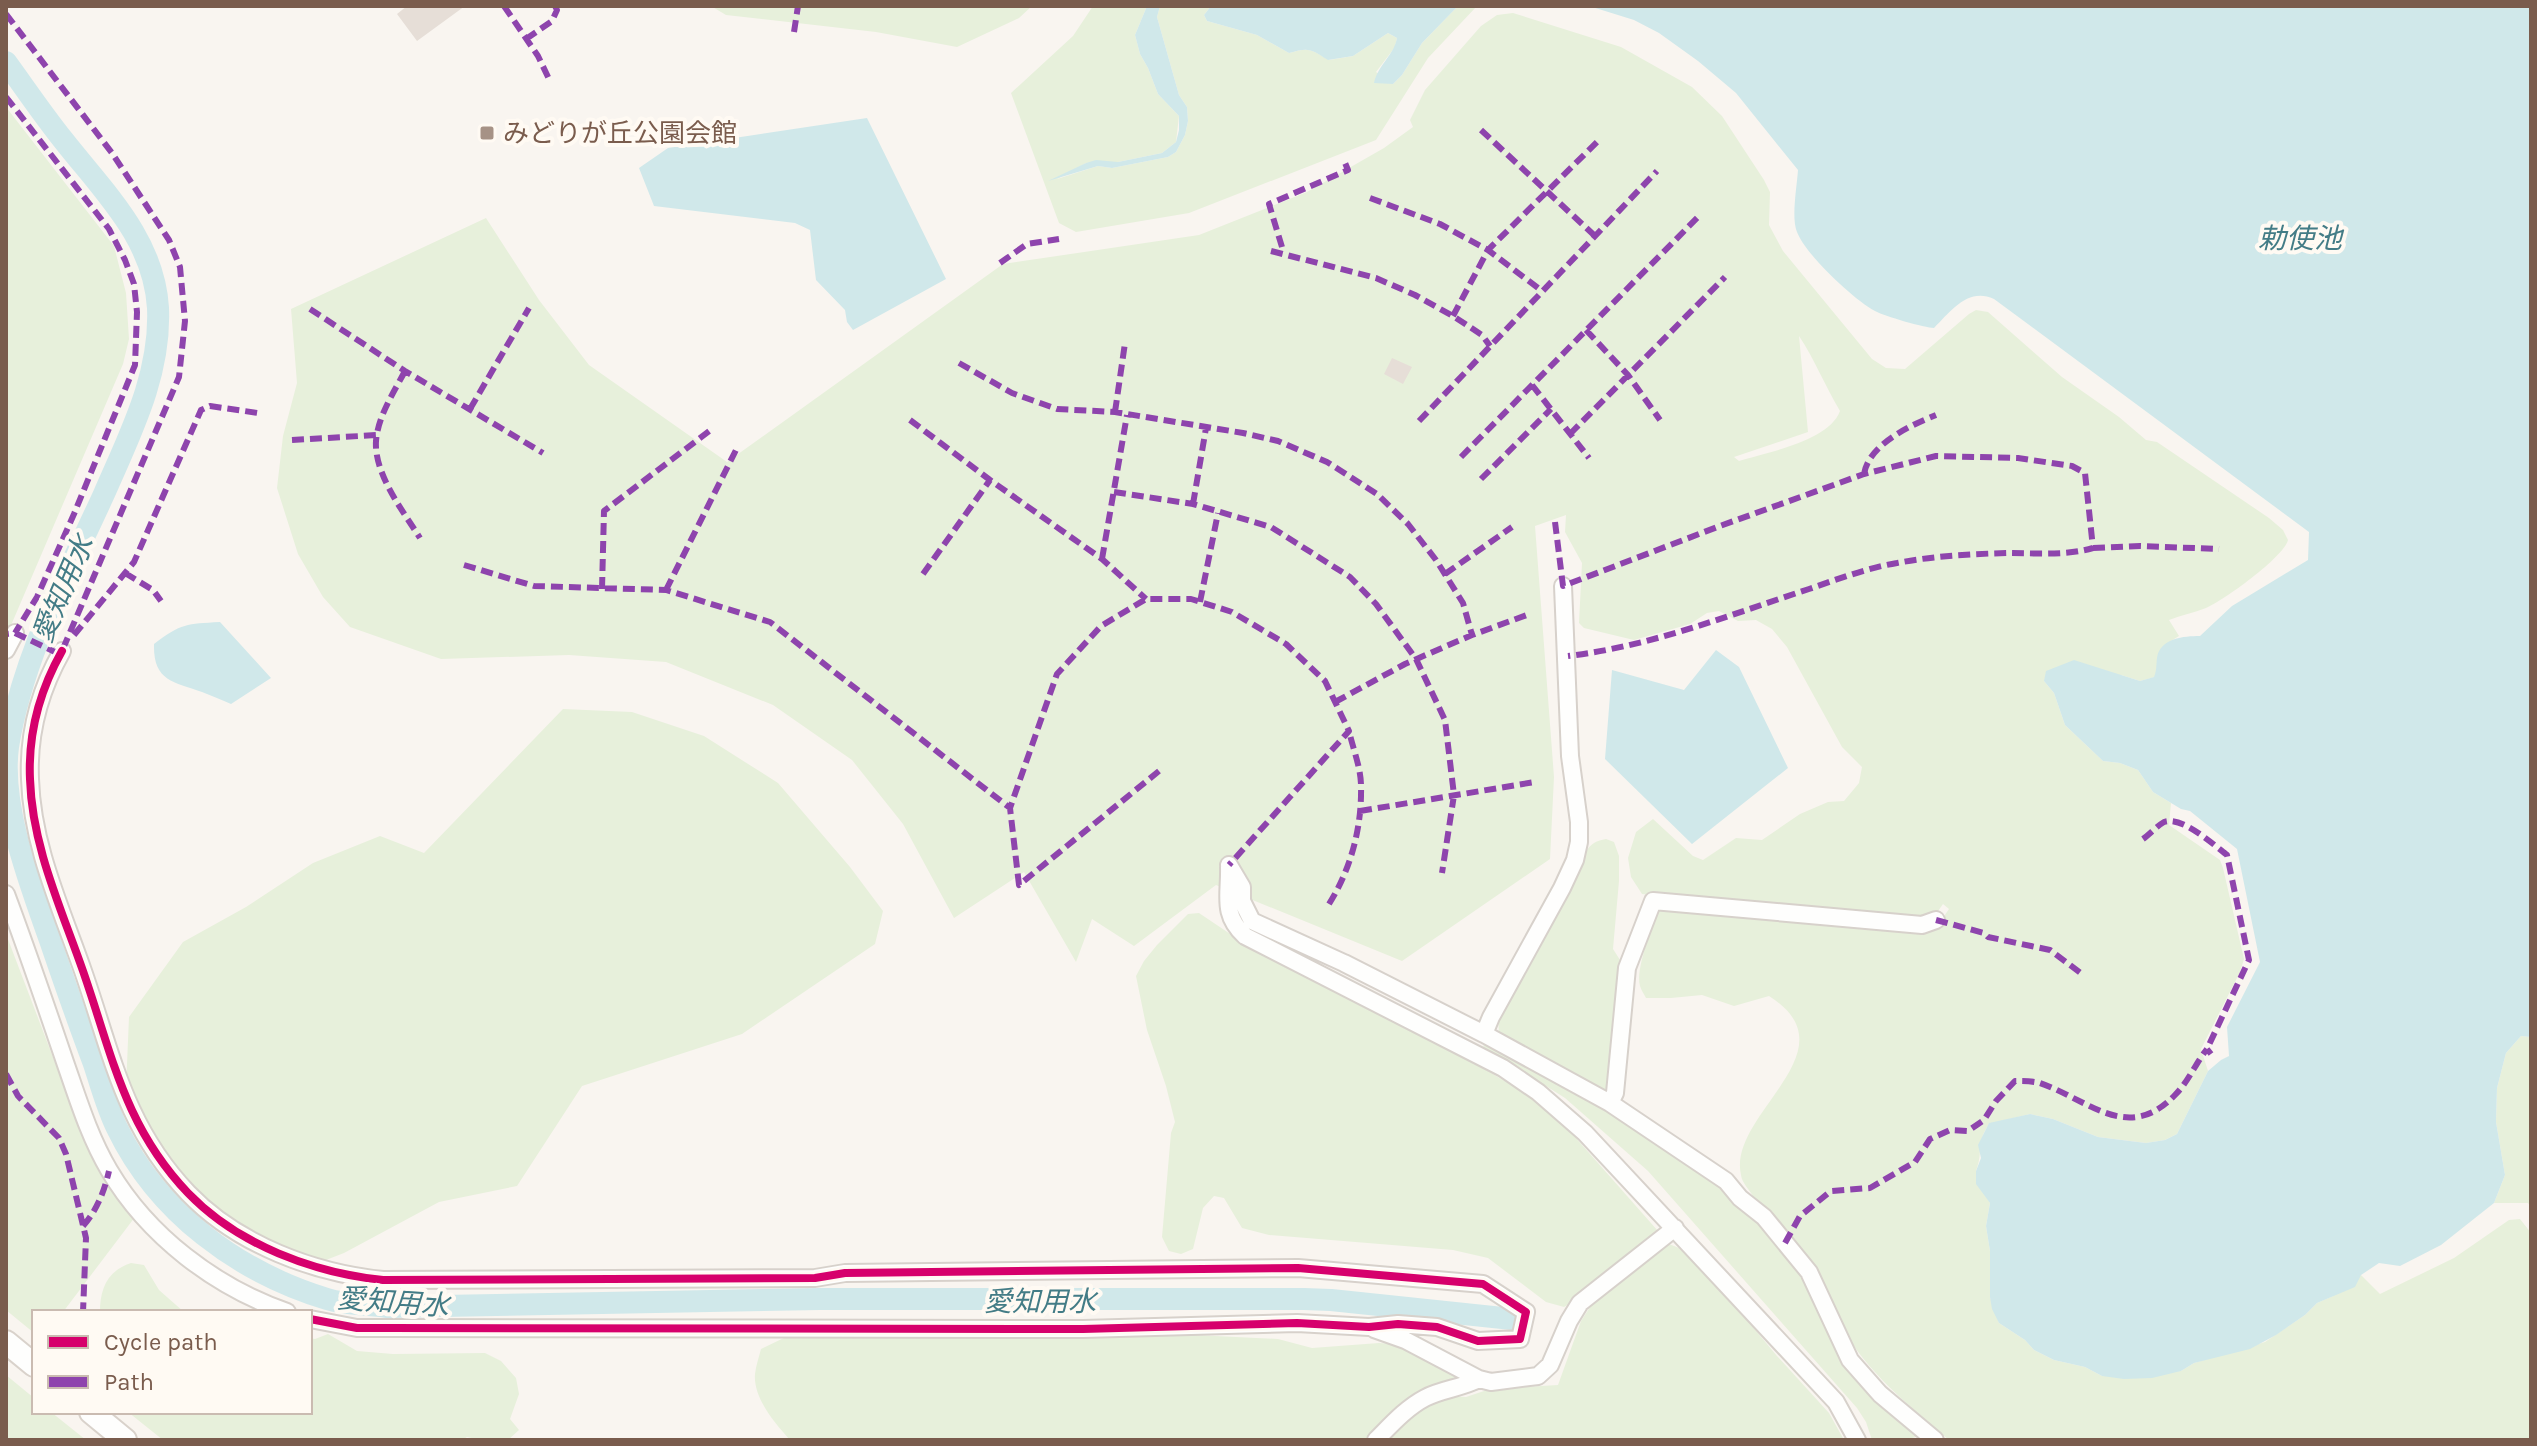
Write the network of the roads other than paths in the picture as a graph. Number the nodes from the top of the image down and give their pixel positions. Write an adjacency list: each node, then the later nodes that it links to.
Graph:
1 (1563, 586): 7 (street)
2 (15, 633): 3 (street)
3 (6, 650)
4 (62, 651): 12 (street)
5 (6, 894): 10 (street)
6 (1936, 920): 8 (street)
7 (1484, 1034): 8 (street); 9 (street)
8 (1610, 1103): 20 (street)
9 (1675, 1228): 15 (street); 19 (street)
10 (282, 1310)
11 (312, 1319): 12 (street)
12 (1369, 1327): 15 (street)
13 (6, 1342): 14 (street)
14 (32, 1363)
15 (1479, 1379): 18 (street)
16 (93, 1414): 17 (street)
17 (125, 1440)
18 (1376, 1440)
19 (1857, 1440)
20 (1935, 1440)

